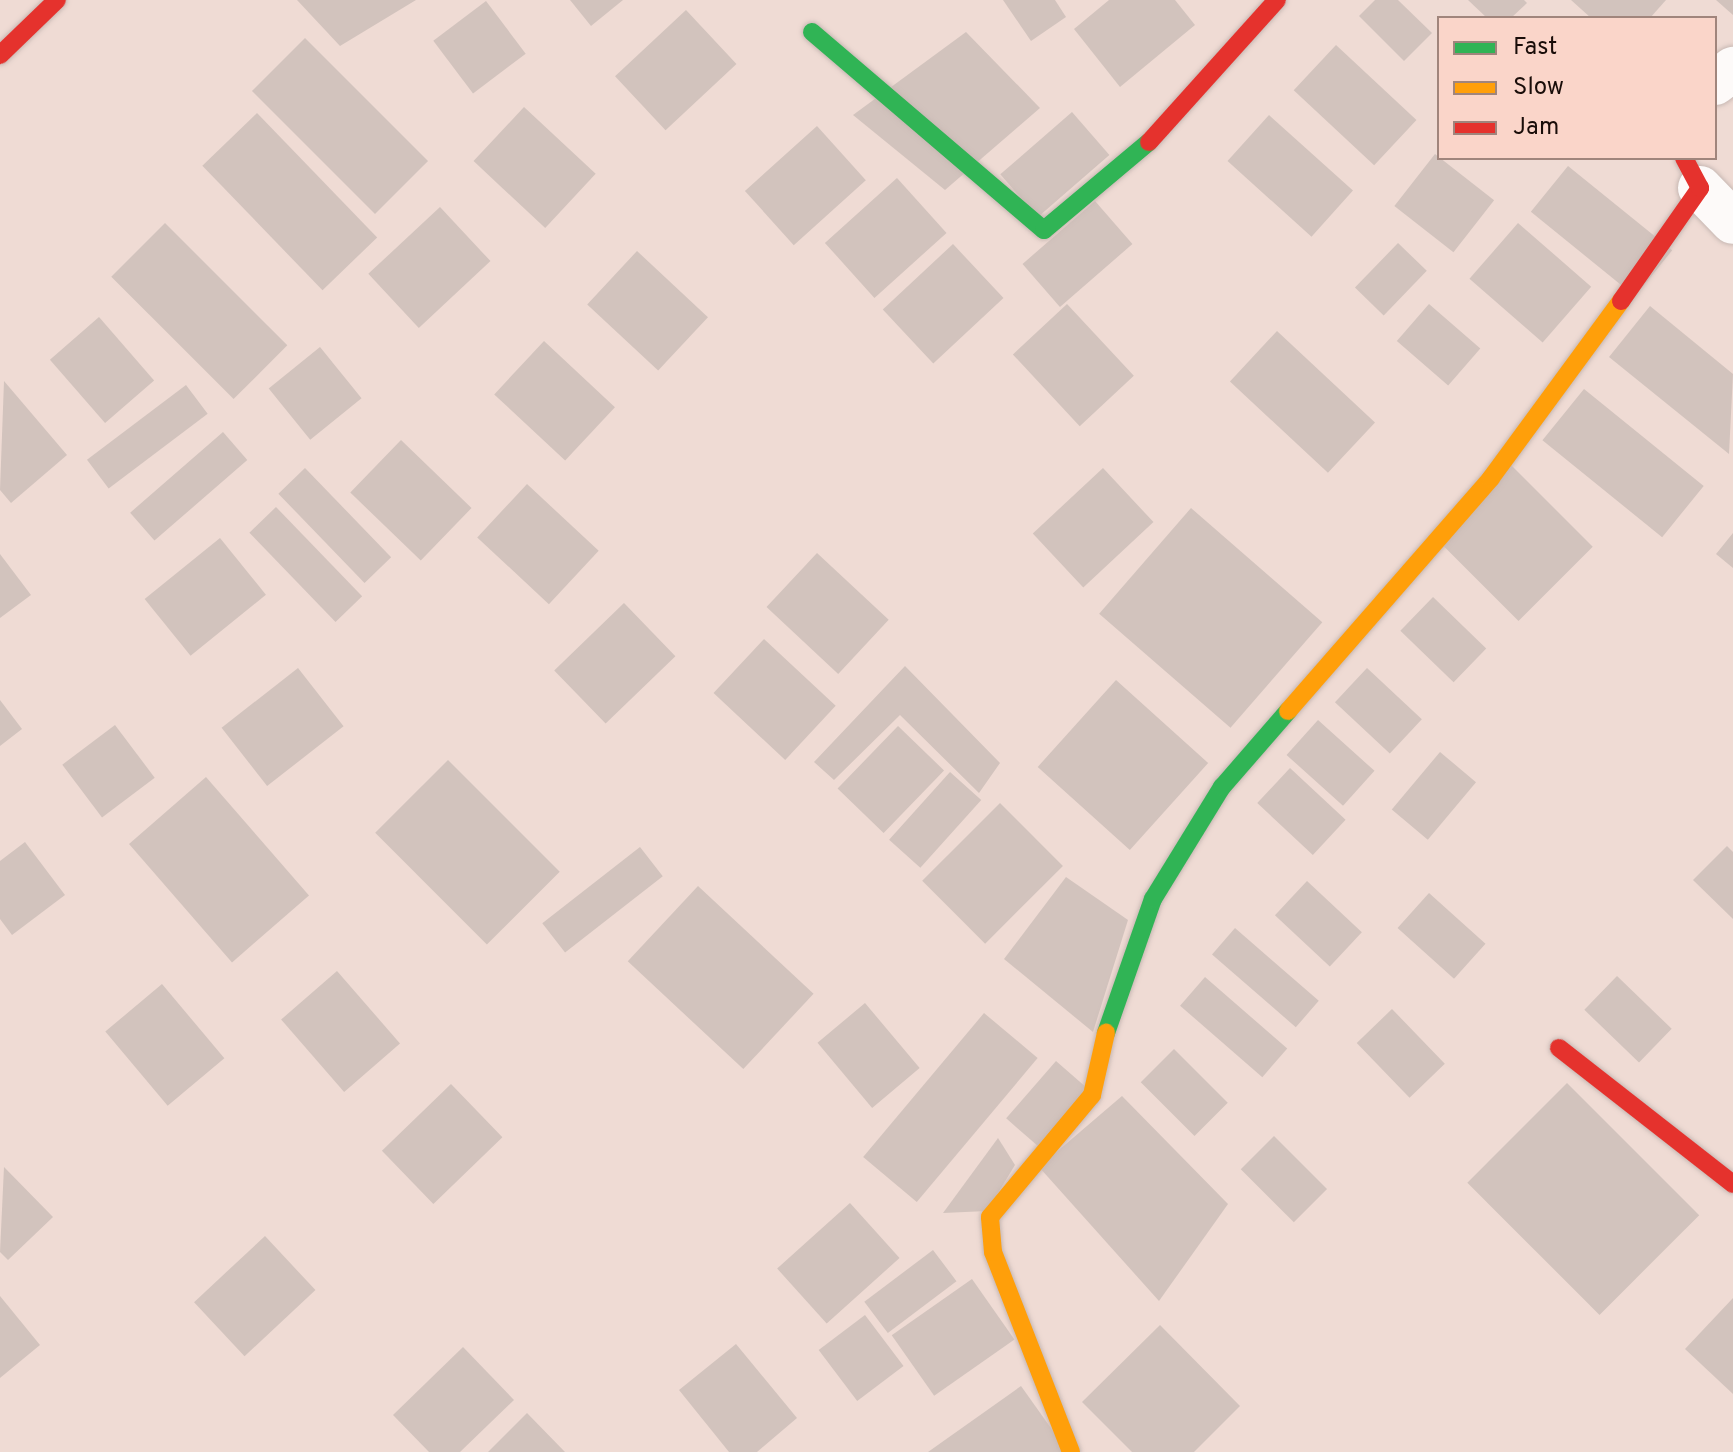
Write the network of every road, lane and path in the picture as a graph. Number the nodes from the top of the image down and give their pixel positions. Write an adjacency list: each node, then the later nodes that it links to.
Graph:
1 (57, 0): 4 (street)
2 (1277, 0): 3 (street)
3 (812, 32)
4 (0, 55)
5 (1733, 69): 6 (street)
6 (1717, 81)
7 (1692, 173): 8 (street); 11 (street)
8 (1733, 222)
9 (1559, 1048): 10 (street)
10 (1733, 1184)
11 (1071, 1452)

